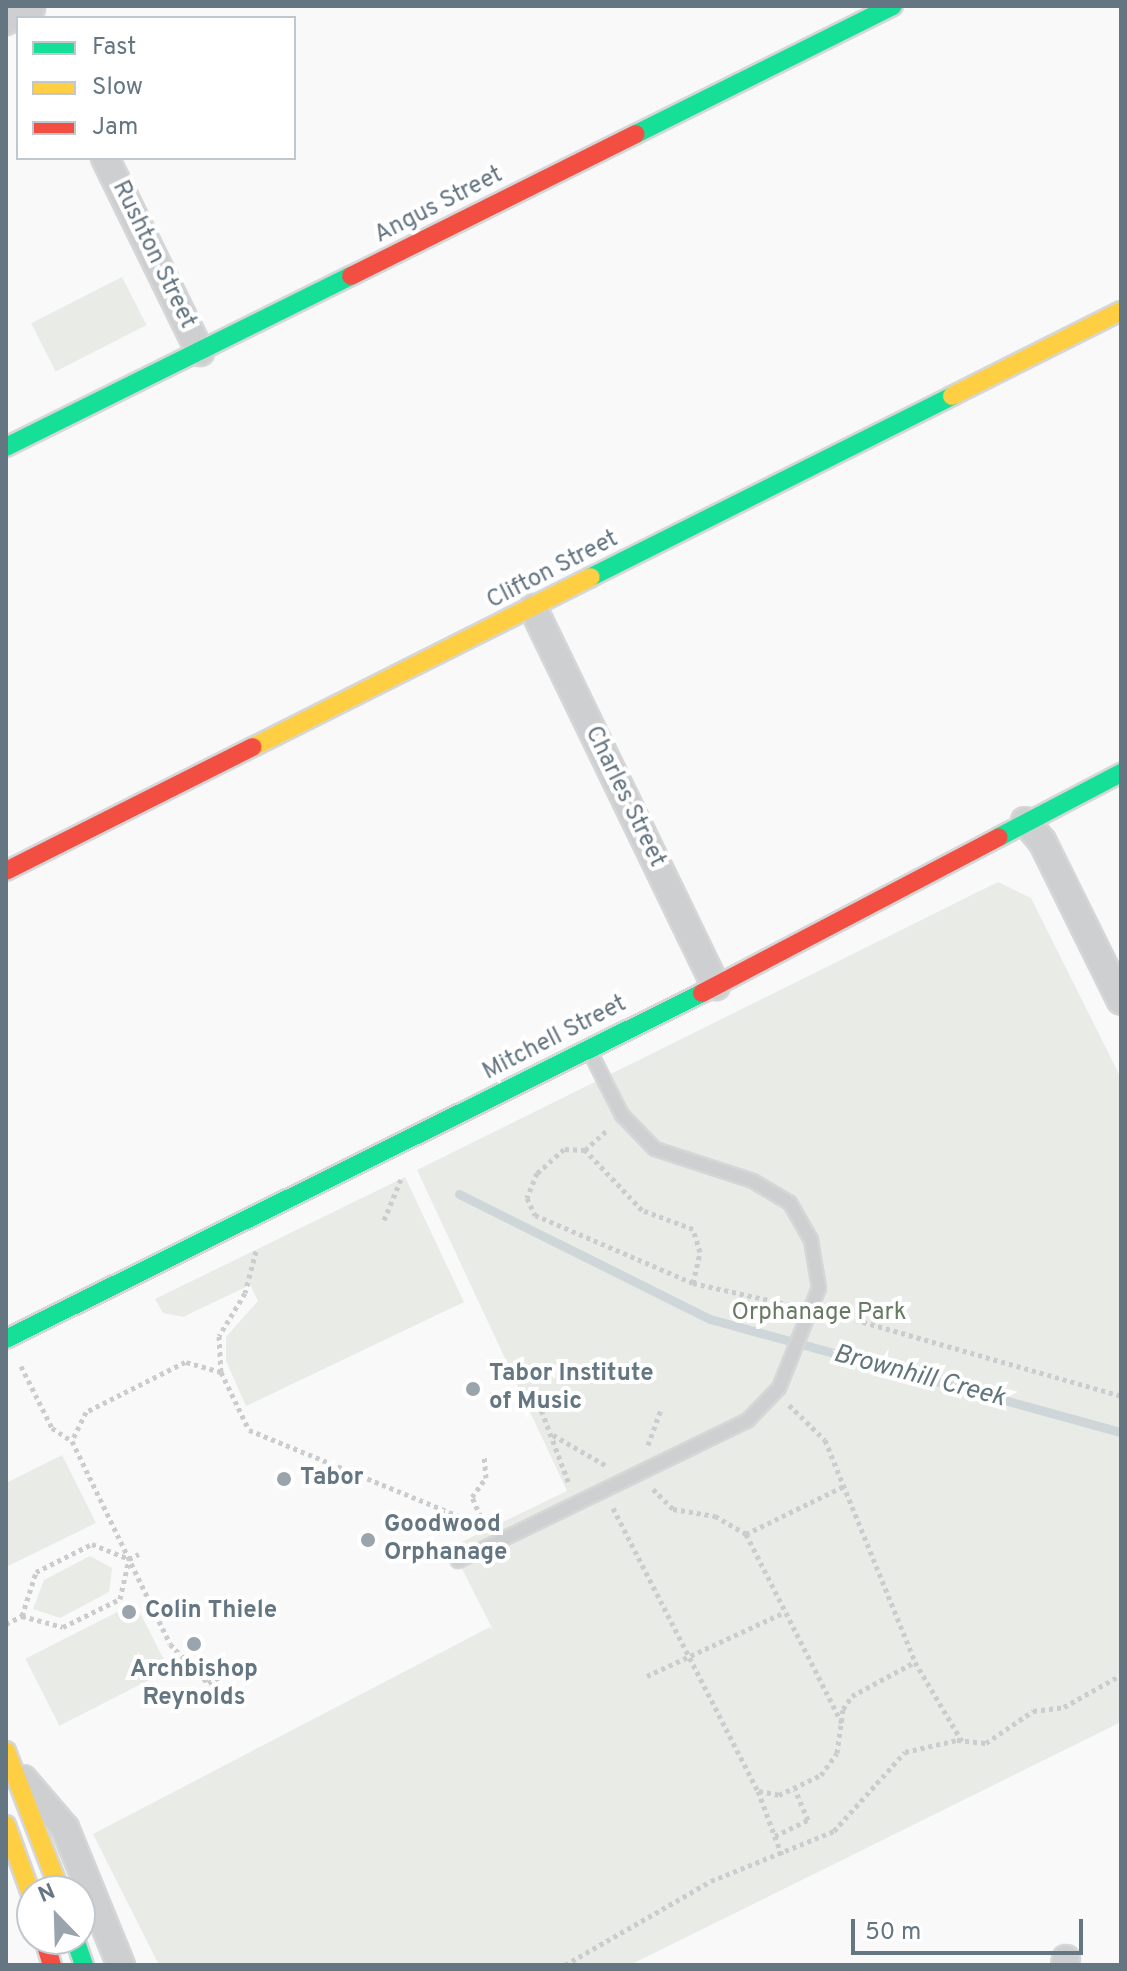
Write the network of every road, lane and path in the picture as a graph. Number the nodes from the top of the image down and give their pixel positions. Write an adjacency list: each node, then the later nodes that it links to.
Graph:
1 (893, 6): 4 (street, Angus Street)
2 (106, 160): 4 (street, Rushton Street)
3 (1121, 311): 6 (street, Clifton Street)
4 (200, 352): 5 (street, Angus Street)
5 (6, 447)
6 (533, 608): 9 (street, Clifton Street); 10 (street, Charles Street)
7 (1121, 773): 8 (street, Mitchell Street)
8 (1025, 821): 10 (street, Mitchell Street); 11 (street)
9 (6, 871)
10 (716, 986): 12 (street, Mitchell Street)
11 (1121, 1001)
12 (589, 1050): 13 (lane); 17 (street, Mitchell Street)
13 (622, 1115): 14 (path); 19 (lane)
14 (585, 1150): 18 (path); 18 (path)
15 (404, 1171): 16 (path)
16 (384, 1220)
17 (245, 1221): 20 (street, Mitchell Street); 22 (path)
18 (693, 1283): 19 (path)
19 (813, 1307): 24 (lane); 25 (path)
20 (6, 1339)
21 (19, 1361): 28 (path)
22 (221, 1372): 28 (path); 35 (path)
23 (533, 1388): 27 (path)
24 (774, 1394): 31 (lane); 32 (path)
25 (1121, 1396)
26 (661, 1409): 29 (path)
27 (553, 1435): 29 (path); 34 (path)
28 (72, 1441): 39 (path)
29 (634, 1452): 31 (path)
30 (484, 1456): 35 (path)
31 (643, 1470): 33 (lane); 36 (path)
32 (846, 1485): 36 (path); 46 (path)
33 (604, 1490): 34 (lane); 44 (path)
34 (578, 1503): 37 (lane)
35 (485, 1525): 37 (path)
36 (746, 1534): 41 (path)
37 (494, 1543): 40 (lane)
38 (139, 1554): 39 (path)
39 (129, 1559): 42 (path); 42 (path); 45 (path)
40 (458, 1561)
41 (785, 1612): 44 (path); 49 (path)
42 (22, 1616): 43 (path)
43 (6, 1624)
44 (686, 1656): 48 (path); 53 (path)
45 (254, 1660)
46 (915, 1662): 49 (path); 50 (path)
47 (1121, 1675): 50 (path)
48 (647, 1676)
49 (842, 1723): 52 (path)
50 (963, 1742): 56 (path)
51 (10, 1759): 58 (street); 59 (street)
52 (795, 1790): 53 (path); 55 (path)
53 (758, 1791): 55 (path)
54 (6, 1825): 57 (street)
55 (775, 1836): 56 (path)
56 (782, 1856): 60 (path)
57 (24, 1875)
58 (54, 1875)
59 (121, 1965)
60 (565, 1965)

